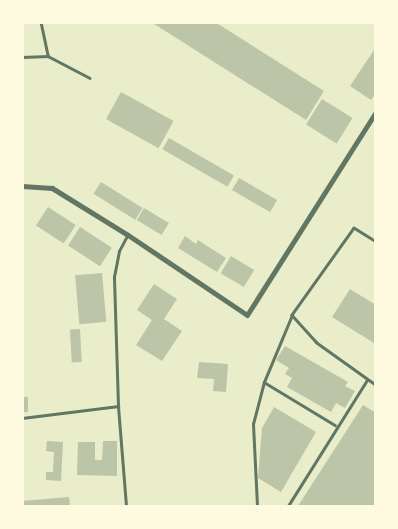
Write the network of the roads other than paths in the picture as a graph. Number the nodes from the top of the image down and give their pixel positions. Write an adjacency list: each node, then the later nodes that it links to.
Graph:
1 (41, 22): 2 (lane)
2 (48, 56): 3 (lane); 4 (lane)
3 (22, 57)
4 (90, 78)
5 (376, 112): 7 (street)
6 (22, 186): 7 (street)
7 (128, 235): 13 (lane)
8 (376, 242): 9 (lane)
9 (292, 315): 10 (lane); 11 (lane)
10 (367, 380): 12 (lane); 15 (lane)
11 (264, 382): 15 (lane); 17 (lane)
12 (376, 385)
13 (118, 406): 14 (lane); 16 (lane)
14 (22, 418)
15 (336, 425): 18 (lane)
16 (126, 506)
17 (257, 506)
18 (288, 506)

